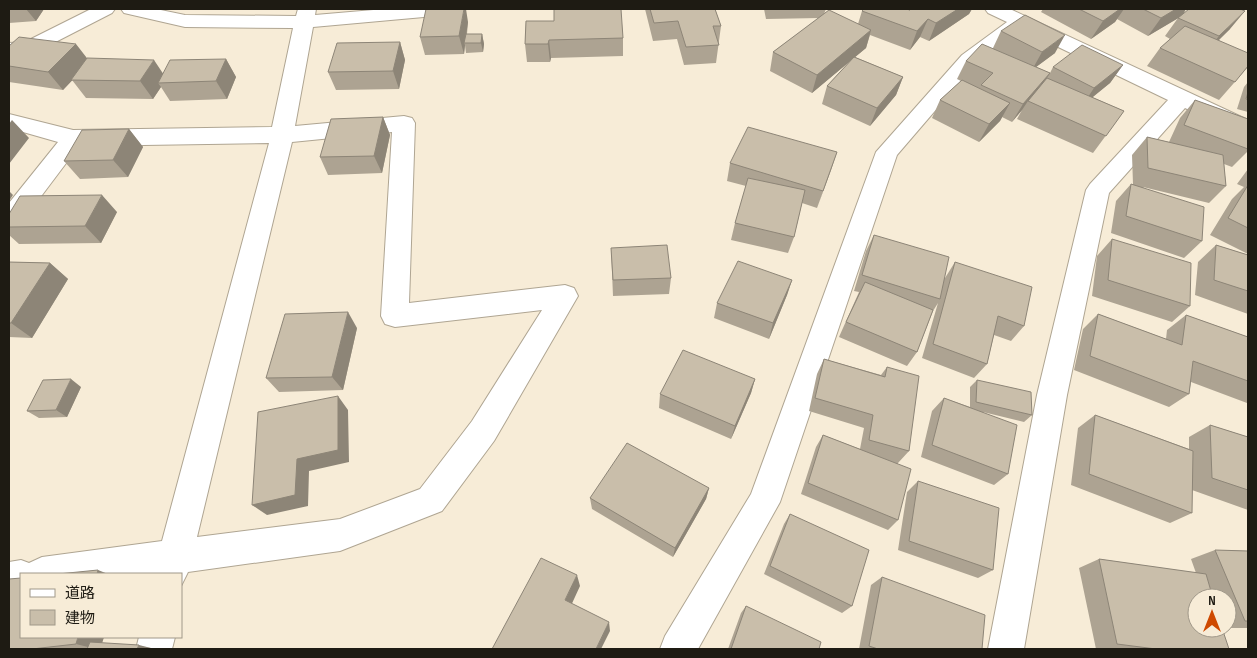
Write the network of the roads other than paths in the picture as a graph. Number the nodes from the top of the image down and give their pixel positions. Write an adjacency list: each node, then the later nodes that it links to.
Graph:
1 (105, 9): 7 (street)
2 (131, 9): 5 (street)
3 (446, 9): 5 (street)
4 (995, 9): 6 (street)
5 (305, 15): 11 (street)
6 (1022, 22): 8 (street); 16 (street)
7 (9, 49)
8 (1182, 98): 10 (street); 17 (street)
9 (9, 121): 12 (street)
10 (1248, 129)
11 (282, 135): 12 (street); 14 (street); 14 (street)
12 (73, 138): 13 (street)
13 (9, 220)
14 (172, 565): 15 (street)
15 (56, 573)
16 (678, 649)
17 (1006, 649)

